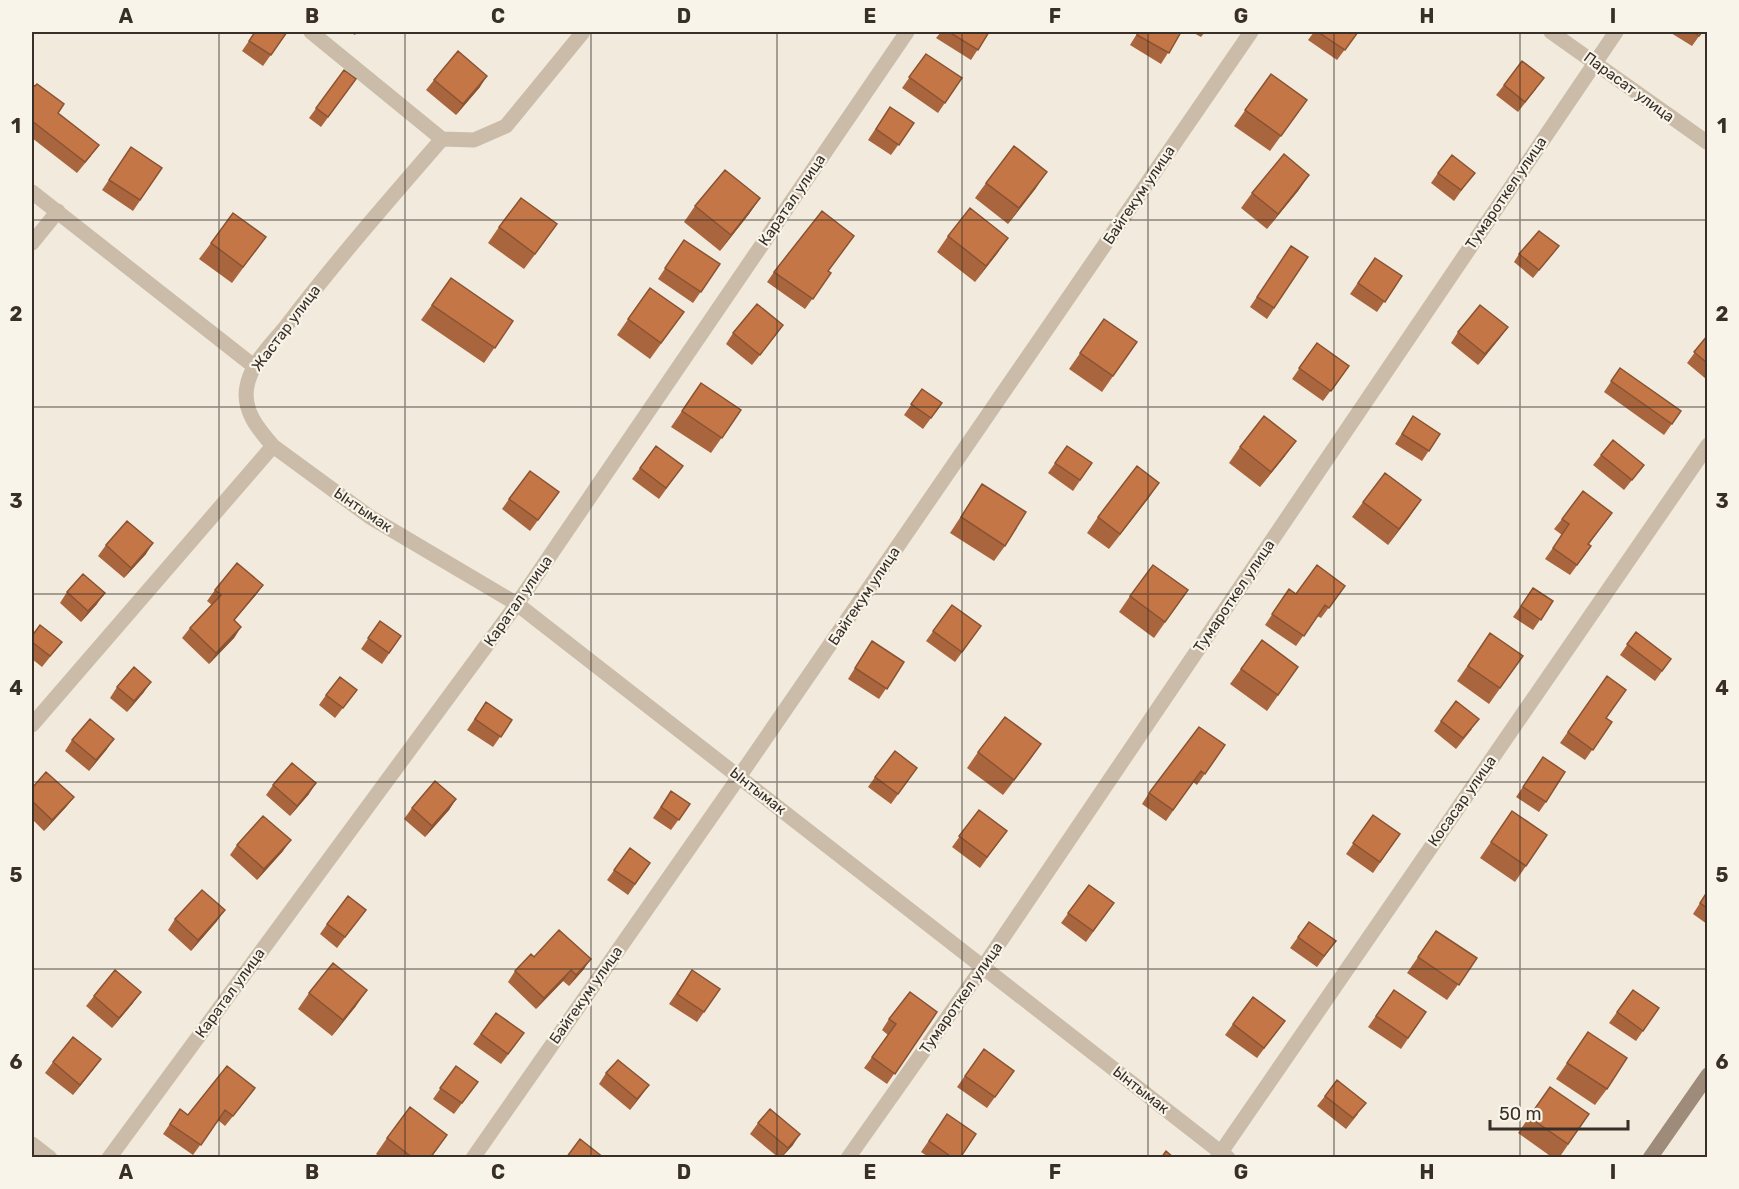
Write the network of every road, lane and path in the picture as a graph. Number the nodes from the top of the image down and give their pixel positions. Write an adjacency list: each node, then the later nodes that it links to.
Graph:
1 (311, 32): 8 (street)
2 (583, 32): 8 (street)
3 (907, 32): 16 (street, Каратал улица)
4 (1251, 32): 18 (street, Байгекум улица)
5 (1551, 32): 7 (street, Парасат улица)
6 (1616, 32): 7 (street, Тумароткел улица)
7 (1594, 62): 9 (street, Парасат улица); 19 (street, Тумароткел улица)
8 (442, 139): 13 (street, Жастар улица)
9 (1707, 143)
10 (32, 192): 11 (street)
11 (58, 212): 12 (street); 13 (street)
12 (32, 243)
13 (255, 367): 15 (street, Жастар улица)
14 (1707, 445): 22 (street, Косасар улица)
15 (273, 446): 16 (street, Ынтымак); 17 (street)
16 (517, 604): 18 (street, Ынтымак); 24 (street, Каратал улица)
17 (32, 725)
18 (739, 777): 19 (street, Ынтымак); 25 (street, Байгекум улица)
19 (983, 967): 22 (street, Ынтымак); 26 (street, Тумароткел улица)
20 (1707, 1075): 27 (main road)
21 (32, 1144): 23 (street)
22 (1222, 1156)
23 (50, 1158)
24 (109, 1158)
25 (473, 1158)
26 (848, 1158)
27 (1650, 1158)

